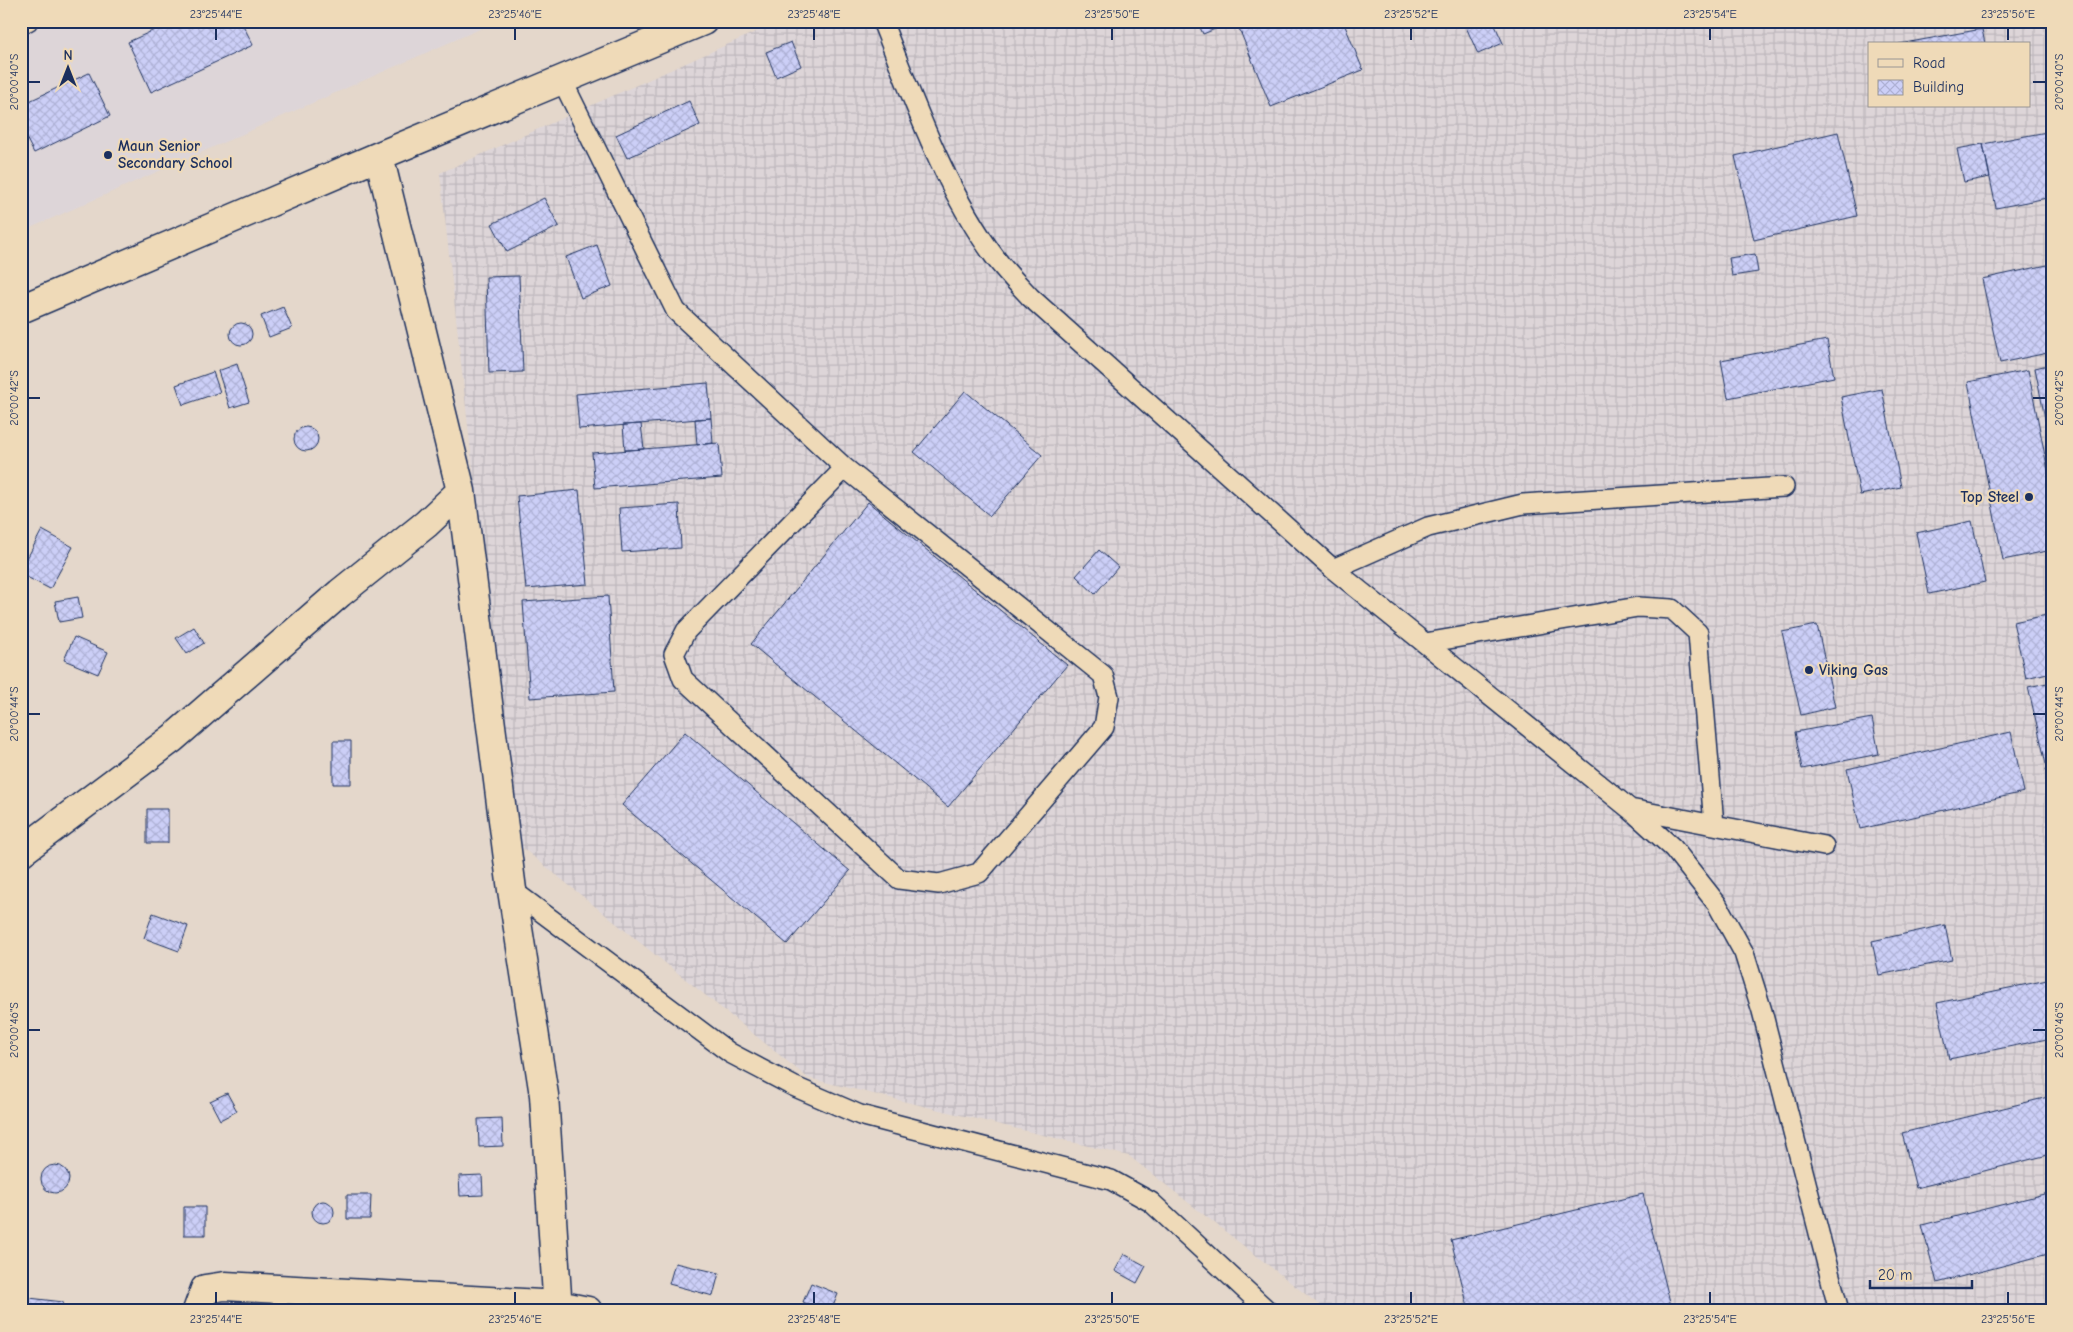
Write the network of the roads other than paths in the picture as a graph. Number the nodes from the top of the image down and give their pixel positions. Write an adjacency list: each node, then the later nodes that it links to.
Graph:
1 (28, 21): 4 (lane)
2 (703, 21): 5 (street)
3 (882, 21): 11 (lane)
4 (21, 24)
5 (562, 80): 6 (street); 8 (lane)
6 (379, 156): 7 (street); 10 (street)
7 (21, 309)
8 (845, 468): 8 (lane)
9 (1784, 487): 11 (lane)
10 (461, 491): 16 (street); 17 (street)
11 (1333, 569): 12 (lane)
12 (1426, 643): 13 (lane); 14 (lane)
13 (1630, 809): 14 (lane); 22 (lane)
14 (1714, 825): 15 (lane)
15 (1824, 846)
16 (21, 852)
17 (512, 890): 18 (street); 21 (lane)
18 (558, 1308): 19 (street); 20 (street)
19 (197, 1311)
20 (588, 1311)
21 (1268, 1311)
22 (1838, 1311)

